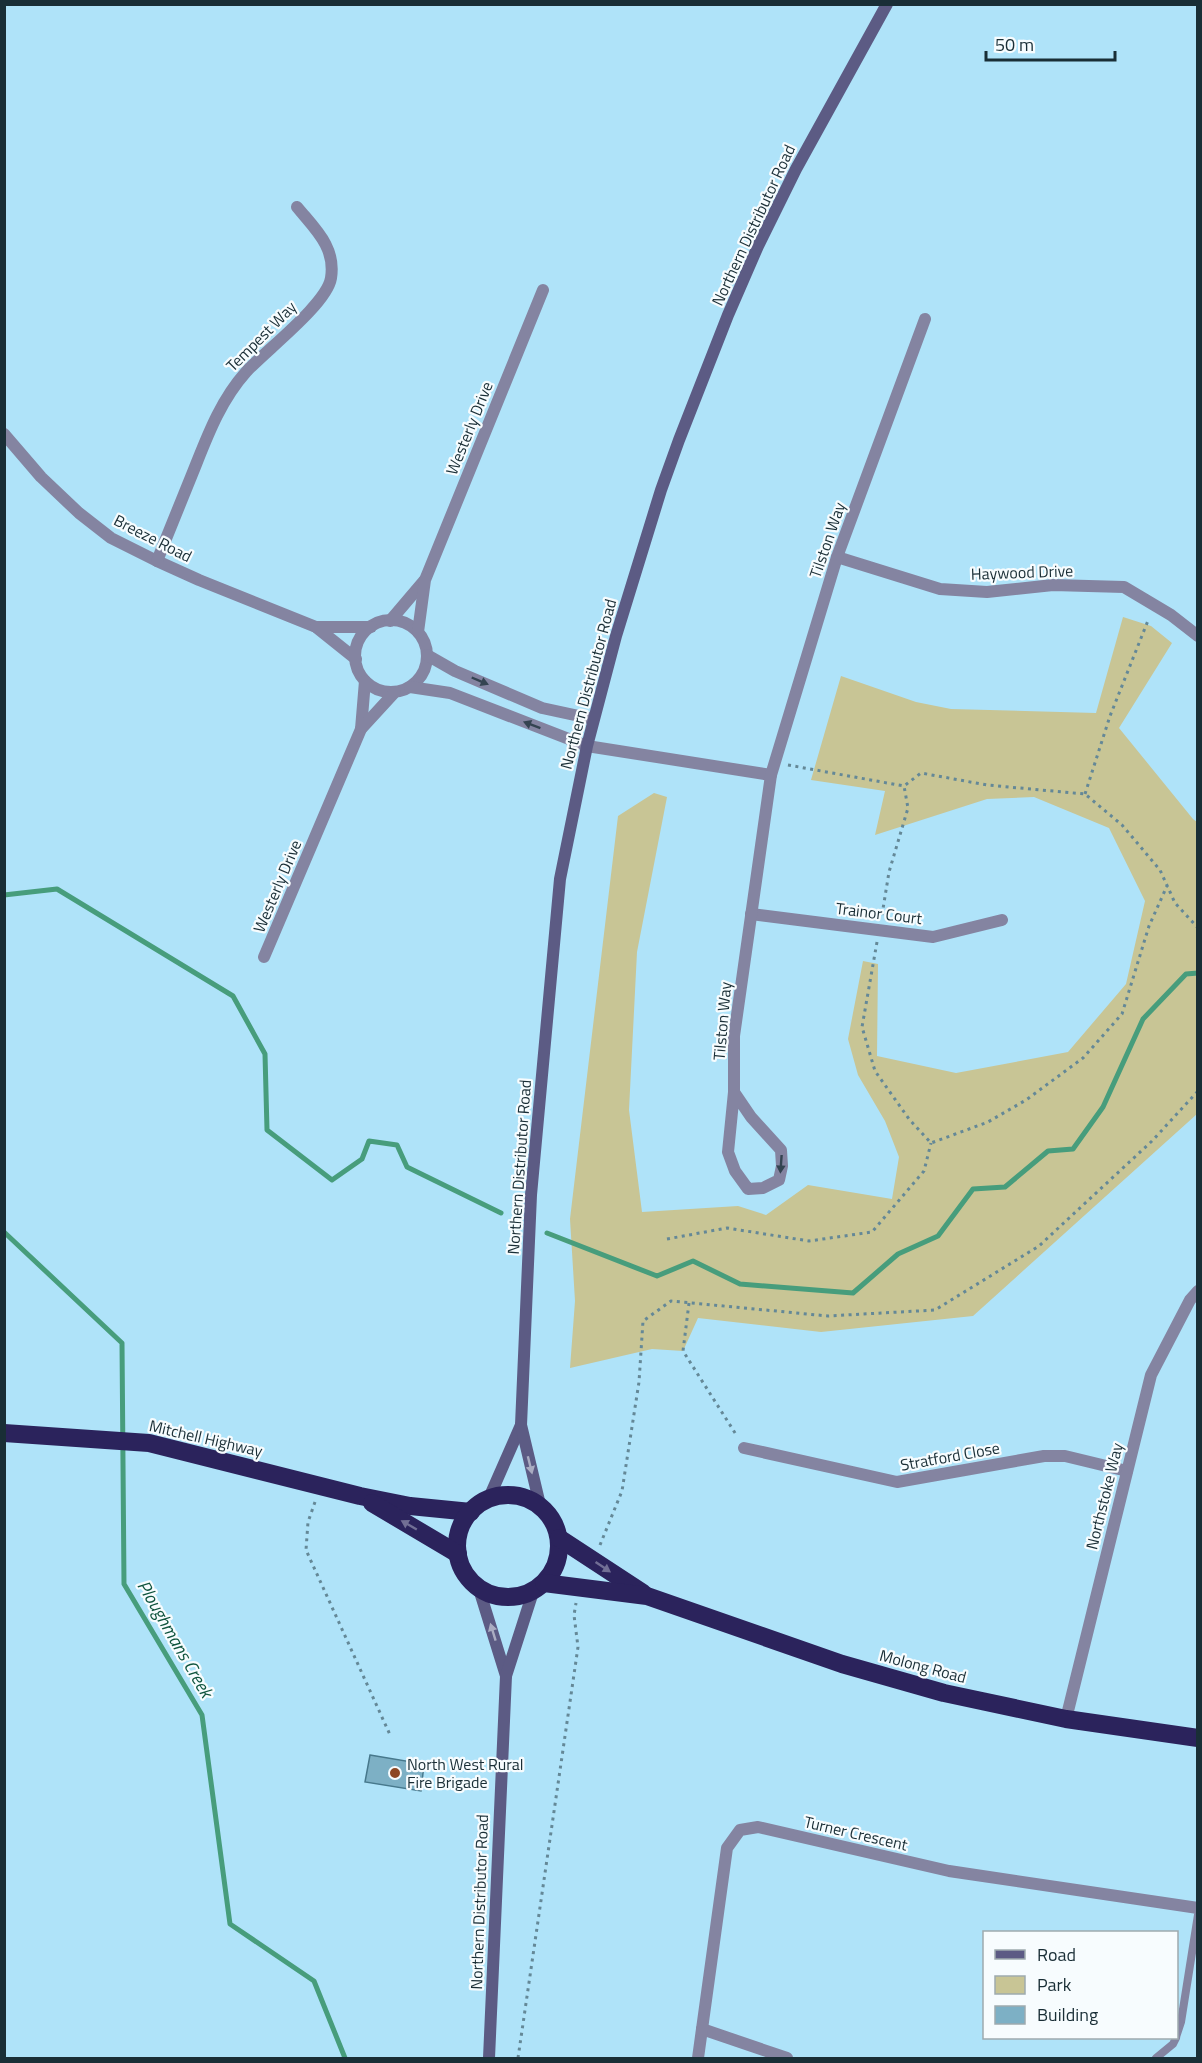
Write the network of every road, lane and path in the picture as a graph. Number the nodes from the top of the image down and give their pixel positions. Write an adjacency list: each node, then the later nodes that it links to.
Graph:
1 (887, 4): 20 (main road, Northern Distributor Road)
2 (297, 207): 7 (street, Tempest Way)
3 (543, 290): 8 (street, Westerly Drive)
4 (926, 319): 6 (street, Tilston Way)
5 (4, 434): 7 (street, Breeze Road)
6 (837, 557): 9 (street, Haywood Drive); 23 (street, Tilston Way)
7 (157, 561): 11 (street, Breeze Road)
8 (425, 580): 10 (street, Westerly Drive); 13 (street, Westerly Drive)
9 (1154, 605): 14 (street, Haywood Drive); 26 (path)
10 (390, 621): 12 (street); 13 (street)
11 (316, 627): 12 (street, Breeze Road); 16 (street, Breeze Road)
12 (370, 627): 16 (street)
13 (418, 632): 15 (street)
14 (1197, 636)
15 (427, 655): 18 (street); 20 (street, one-way to 20)
16 (356, 659): 17 (street)
17 (365, 681): 19 (street); 21 (street, Westerly Drive)
18 (410, 687): 19 (street); 22 (street, one-way to 18)
19 (395, 692): 21 (street, Westerly Drive)
20 (593, 719): 22 (main road, Northern Distributor Road)
21 (361, 729): 32 (street, Westerly Drive)
22 (587, 746): 24 (street); 39 (main road, Northern Distributor Road)
23 (776, 762): 24 (street, Tilston Way); 25 (path)
24 (771, 775): 28 (street, Tilston Way)
25 (904, 786): 26 (path); 31 (path)
26 (1085, 794): 27 (path)
27 (1167, 886): 30 (path); 35 (path)
28 (752, 914): 31 (street, Trainor Court); 34 (street, Tilston Way)
29 (1002, 920): 31 (street, Trainor Court)
30 (1197, 927)
31 (879, 930): 35 (path)
32 (264, 957)
33 (1197, 1091): 38 (path)
34 (734, 1092): 34 (street, Tilston Way, one-way to 34)
35 (930, 1143): 36 (path)
36 (668, 1239)
37 (1197, 1291): 42 (street, Northstoke Way)
38 (689, 1303): 41 (path); 50 (path)
39 (520, 1425): 45 (main road, Northern Distributor Road); 46 (main road, Northern Distributor Road, one-way to 46)
40 (4, 1433): 43 (highway, Mitchell Highway)
41 (744, 1448): 42 (street, Stratford Close)
42 (1127, 1472): 56 (street, Northstoke Way)
43 (321, 1486): 44 (highway, Mitchell Highway); 57 (path)
44 (360, 1496): 47 (highway, Mitchell Highway); 49 (highway, Mitchell Highway, one-way to 44)
45 (489, 1498): 46 (highway); 47 (highway)
46 (540, 1505): 48 (highway)
47 (471, 1512): 49 (highway)
48 (559, 1538): 50 (highway, Molong Road); 51 (highway)
49 (458, 1554): 53 (highway)
50 (593, 1561): 54 (highway, Molong Road, one-way to 54)
51 (538, 1587): 52 (highway, Molong Road); 53 (highway); 55 (main road, Northern Distributor Road)
52 (579, 1588): 54 (highway, Molong Road); 65 (path)
53 (479, 1589): 55 (main road, Northern Distributor Road, one-way to 53)
54 (647, 1596): 56 (highway, Molong Road)
55 (506, 1676): 64 (main road, Northern Distributor Road)
56 (1066, 1719): 58 (highway, Molong Road)
57 (391, 1737)
58 (1197, 1738)
59 (1197, 1908): 61 (street, Turner Crescent)
60 (1197, 1915): 62 (lane)
61 (702, 2029): 66 (street, Turner Crescent); 67 (street)
62 (1178, 2031)
63 (1175, 2039): 68 (lane)
64 (489, 2058)
65 (518, 2058)
66 (698, 2058)
67 (787, 2058)
68 (1156, 2058)

